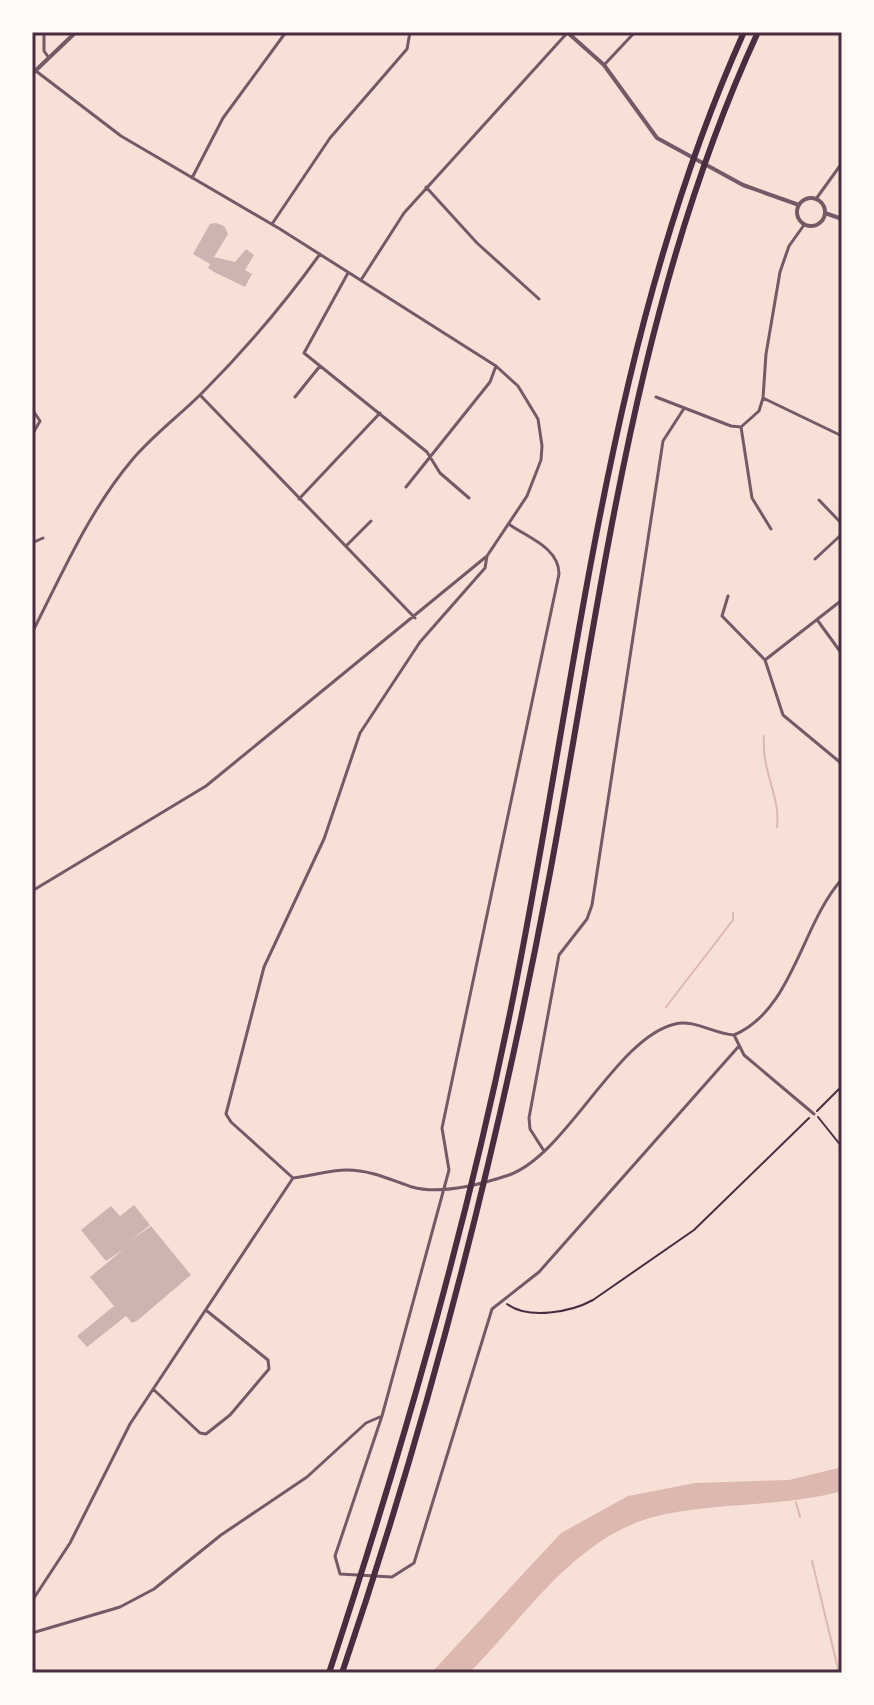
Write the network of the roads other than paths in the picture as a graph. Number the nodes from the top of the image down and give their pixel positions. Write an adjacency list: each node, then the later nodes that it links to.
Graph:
1 (44, 32): 9 (street)
2 (76, 32): 9 (street)
3 (286, 32): 13 (street)
4 (410, 32): 19 (street)
5 (568, 32): 10 (street); 14 (street)
6 (635, 32): 10 (street)
7 (744, 32): 73 (highway)
8 (758, 32): 74 (highway)
9 (49, 58): 11 (street)
10 (604, 65): 16 (street)
11 (34, 72): 13 (street)
12 (842, 163): 15 (street)
13 (192, 178): 19 (street)
14 (426, 187): 23 (street); 24 (street)
15 (816, 199): 16 (street); 17 (street)
16 (799, 205): 20 (street)
17 (825, 213): 18 (street); 20 (street)
18 (842, 219)
19 (272, 224): 21 (street)
20 (804, 225): 30 (street)
21 (320, 254): 22 (street); 27 (street)
22 (349, 272): 23 (street); 25 (street)
23 (361, 280): 26 (street)
24 (539, 299)
25 (320, 366): 28 (street); 33 (street)
26 (496, 366): 37 (street); 44 (street)
27 (200, 396): 40 (street); 56 (street)
28 (295, 397)
29 (656, 397): 32 (street)
30 (763, 398): 34 (street); 36 (street)
31 (32, 409): 35 (street)
32 (683, 410): 34 (street); 65 (street)
33 (380, 413): 37 (street); 40 (street)
34 (741, 427): 45 (street)
35 (32, 435)
36 (842, 436)
37 (429, 457): 38 (street); 39 (street)
38 (406, 487)
39 (469, 498)
40 (299, 499): 49 (street)
41 (819, 500): 43 (street)
42 (371, 521): 49 (street)
43 (842, 524)
44 (510, 525): 50 (street); 67 (street)
45 (771, 529)
46 (842, 534): 51 (street)
47 (43, 538): 48 (street)
48 (32, 543)
49 (346, 546): 54 (street)
50 (487, 556): 54 (street); 66 (street)
51 (815, 559)
52 (728, 596): 58 (street)
53 (842, 600): 55 (street)
54 (415, 618): 61 (street)
55 (818, 621): 57 (street); 58 (street)
56 (32, 633)
57 (842, 654)
58 (765, 660): 59 (street)
59 (842, 764)
60 (842, 879): 62 (street)
61 (32, 891)
62 (734, 1035): 63 (street); 65 (street)
63 (739, 1046): 64 (street); 70 (street)
64 (814, 1114)
65 (544, 1151): 67 (street)
66 (293, 1178): 67 (street); 68 (street)
67 (445, 1188): 70 (street)
68 (207, 1311): 69 (street); 69 (street)
69 (153, 1389): 71 (street)
70 (382, 1416): 72 (street)
71 (32, 1601)
72 (32, 1633)
73 (329, 1673)
74 (342, 1673)

